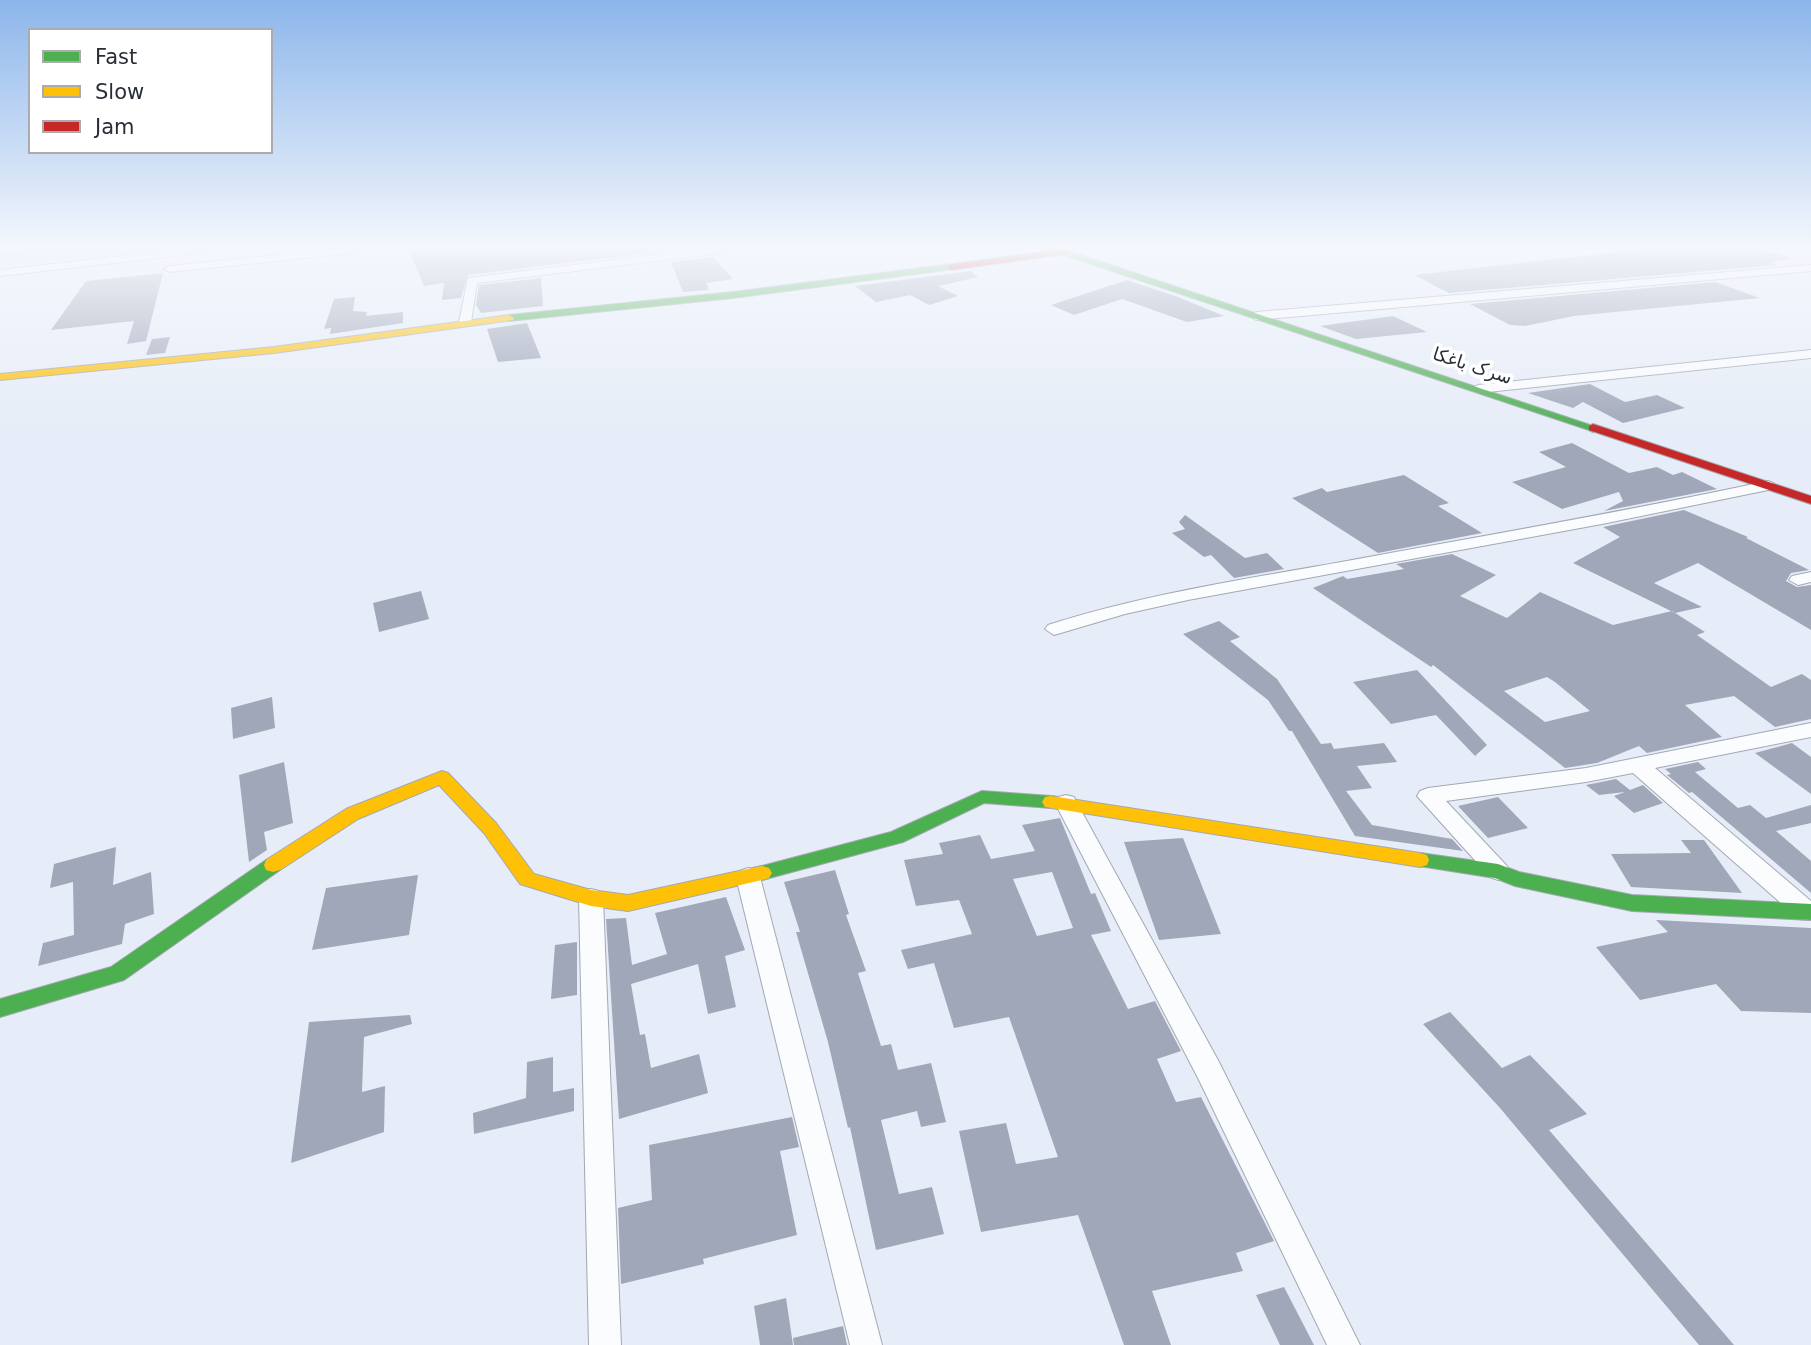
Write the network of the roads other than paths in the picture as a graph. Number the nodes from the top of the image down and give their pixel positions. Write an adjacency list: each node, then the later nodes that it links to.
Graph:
1 (467, 308): 6 (street)
2 (611, 308): 6 (street)
3 (1231, 308): 5 (street, سرک باغکا)
4 (1351, 308): 5 (street)
5 (1256, 316): 9 (street, سرک باغکا)
6 (465, 323): 8 (street)
7 (1811, 354): 9 (street)
8 (0, 377)
9 (1478, 390): 10 (street, سرک باغکا)
10 (1768, 486): 11 (street, سرک باغکا); 12 (street)
11 (1811, 500)
12 (1054, 629)
13 (1811, 730): 14 (street)
14 (1637, 765): 16 (street); 19 (street)
15 (1066, 803): 16 (street); 17 (street); 23 (street)
16 (1498, 872): 19 (street)
17 (748, 877): 18 (street); 22 (street)
18 (591, 898): 20 (street); 21 (street)
19 (1810, 912)
20 (0, 1009)
21 (605, 1345)
22 (866, 1345)
23 (1344, 1345)

